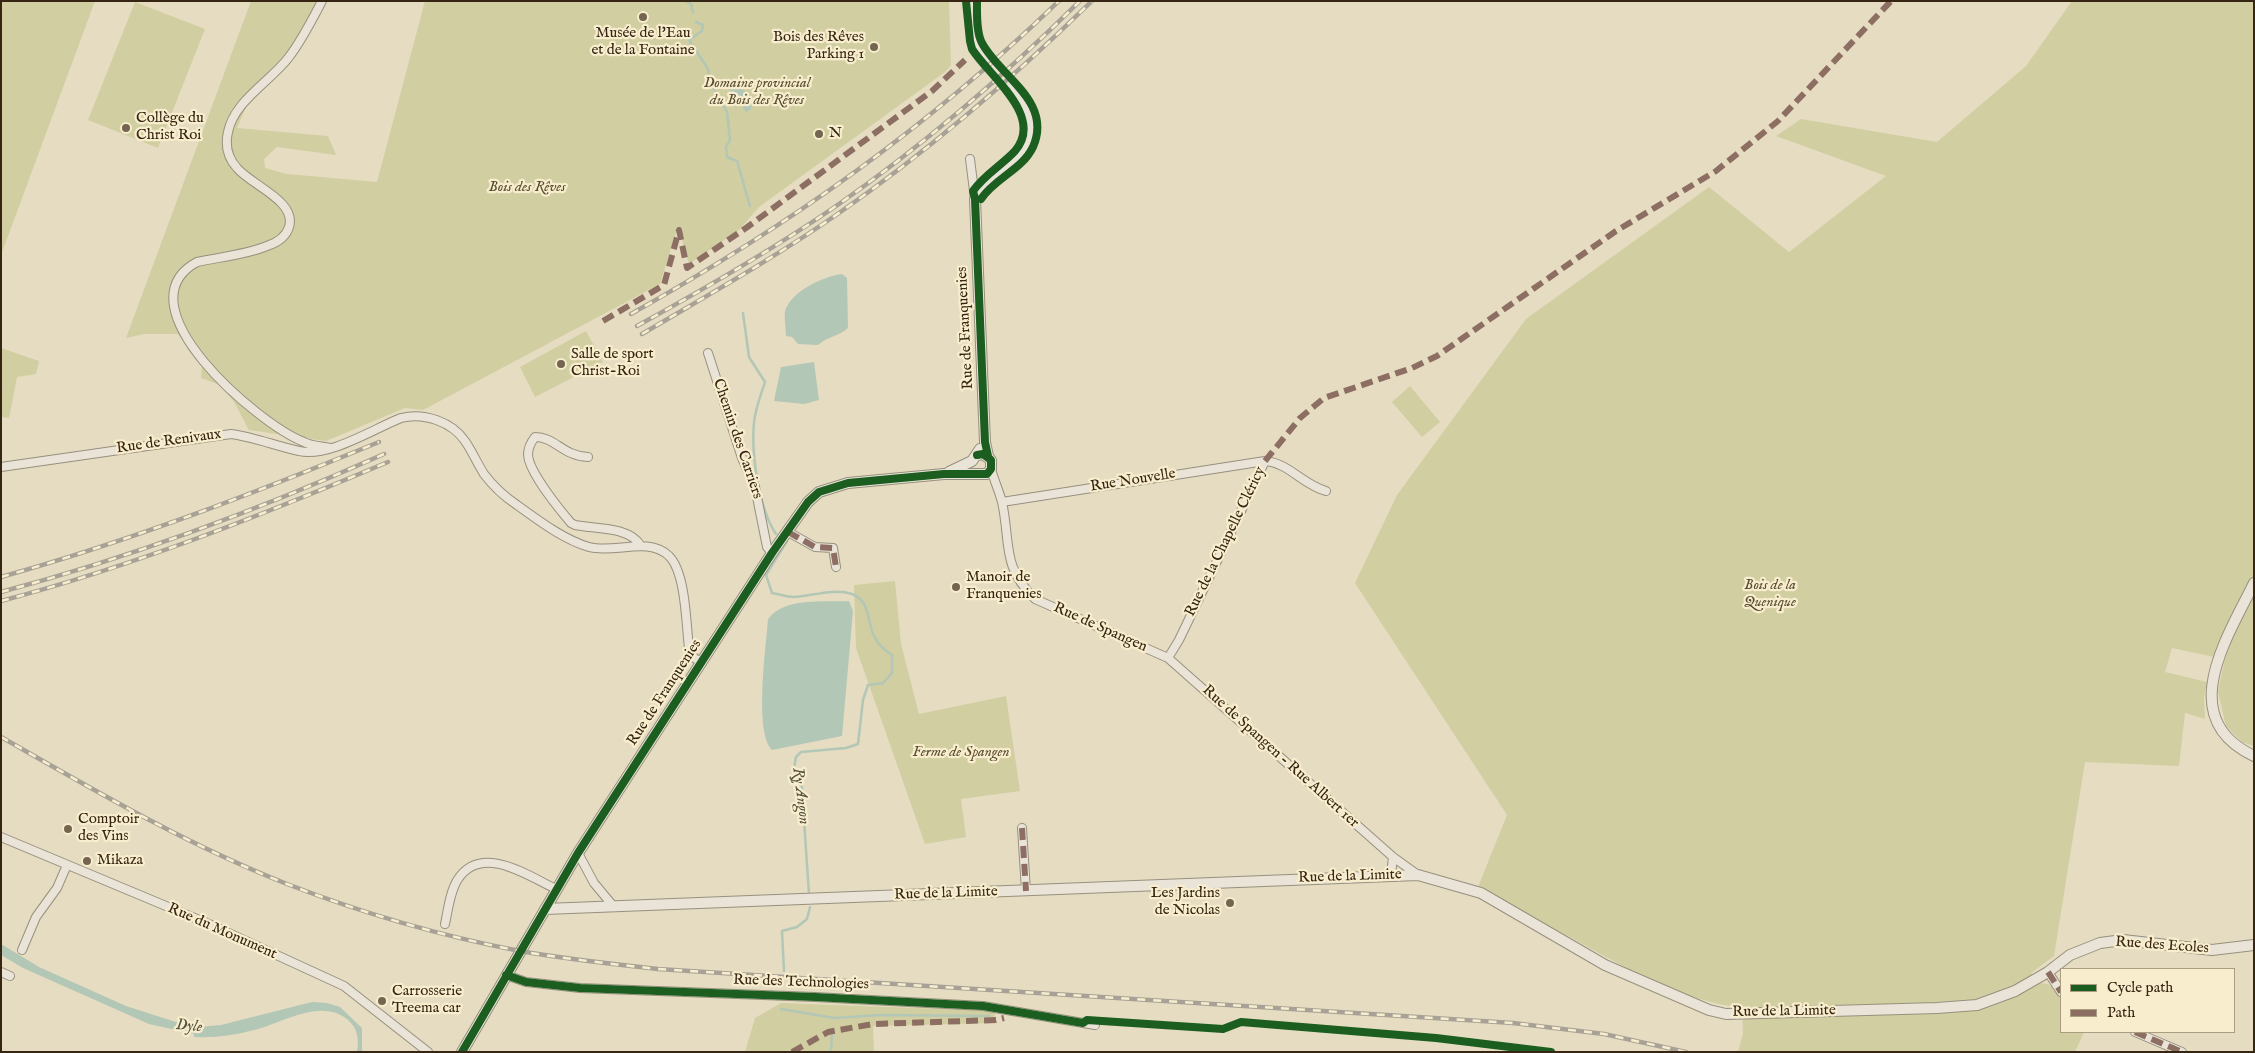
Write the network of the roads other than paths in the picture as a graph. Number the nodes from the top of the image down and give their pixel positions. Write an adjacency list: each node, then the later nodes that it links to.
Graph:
1 (322, 1): 6 (street)
2 (972, 1): 4 (street)
3 (970, 159): 4 (street)
4 (975, 199): 8 (street, Rue de Franquenies)
5 (708, 353): 17 (street, Chemin des Carriers)
6 (330, 448): 10 (street, Rue de Renivaux); 16 (street, Rue de Renivaux)
7 (588, 457): 16 (street)
8 (979, 457): 11 (street); 11 (street); 12 (street, Rue de Franquenies)
9 (1265, 461): 13 (street, Rue de la Chapelle Cléricy); 14 (street, Rue Nouvelle); 20 (street, Rue de la Chapelle Cléricy)
10 (1, 468)
11 (983, 472): 12 (street, Rue de Franquenies); 14 (street, Rue de Spangen)
12 (944, 474): 15 (street, Rue de Franquenies)
13 (1326, 491)
14 (1002, 502): 20 (street, Rue de Spangen)
15 (788, 532): 17 (street, Rue de Franquenies); 18 (street)
16 (641, 546): 21 (street, Rue de Renivaux)
17 (772, 553): 21 (street, Rue de Franquenies)
18 (836, 567)
19 (2254, 583): 22 (street)
20 (1168, 658): 26 (street, Rue de Spangen - Rue Albert 1er)
21 (702, 662): 25 (street, Rue de Franquenies)
22 (2254, 756)
23 (1022, 828): 31 (street)
24 (1, 838): 27 (street, Rue du Monument)
25 (578, 853): 30 (street, Rue de Franquenies); 32 (street)
26 (1393, 857): 28 (street); 29 (street, Rue de Spangen - Rue Albert 1er)
27 (67, 865): 36 (street); 44 (street, Rue du Monument)
28 (1392, 875): 29 (street, Rue de la Limite); 31 (street, Rue de la Limite)
29 (1418, 875): 38 (street, Rue de la Limite)
30 (556, 889): 33 (street, Rue de Franquenies); 34 (street)
31 (1026, 891): 32 (street, Rue de la Limite)
32 (614, 907): 33 (street, Rue de la Limite)
33 (545, 909): 39 (street, Rue de Franquenies)
34 (445, 924)
35 (2254, 945): 38 (street, Rue des Ecoles)
36 (22, 950)
37 (1, 972): 40 (street)
38 (2048, 972): 41 (street)
39 (506, 975): 42 (street, Rue des Technologies); 45 (street, Rue de Franquenies)
40 (10, 976)
41 (2060, 990)
42 (1095, 1025)
43 (2137, 1033): 46 (street)
44 (428, 1052)
45 (462, 1052)
46 (2182, 1052)

